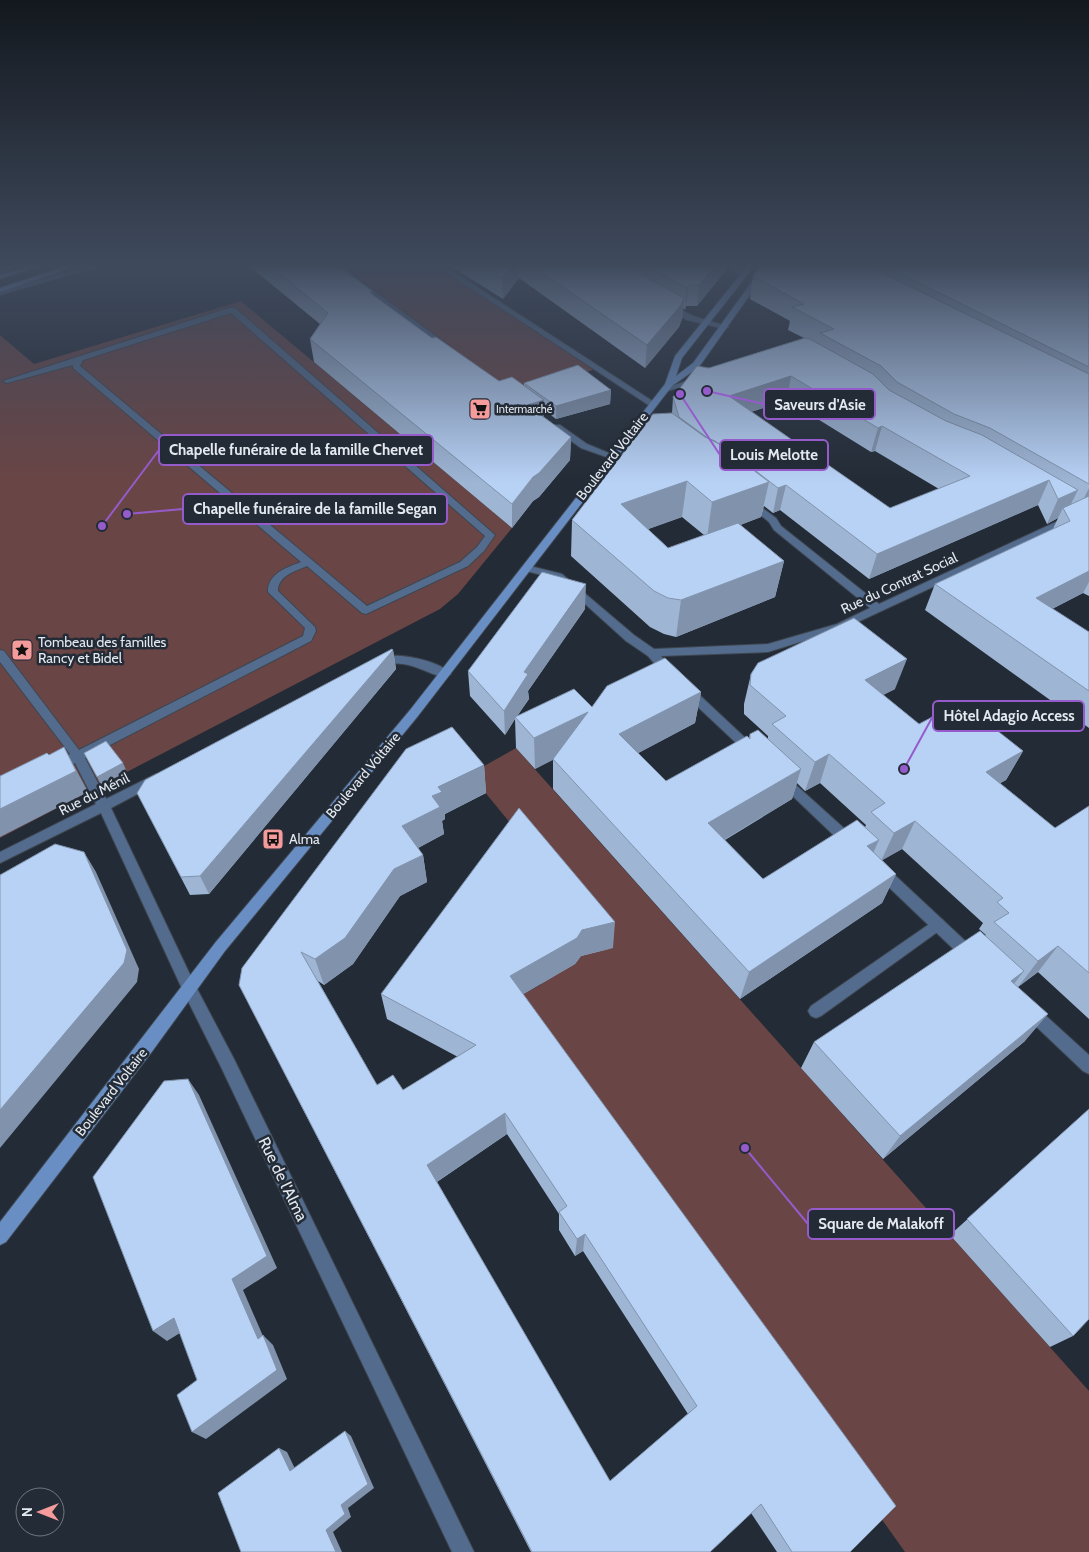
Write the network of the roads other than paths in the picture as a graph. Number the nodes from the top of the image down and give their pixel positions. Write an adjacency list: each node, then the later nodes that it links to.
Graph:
1 (145, 337): 8 (street)
2 (263, 337): 21 (street)
3 (433, 337): 7 (street)
4 (550, 337): 12 (street)
5 (694, 337): 11 (main road, Boulevard Voltaire)
6 (716, 337): 11 (main road, Boulevard Voltaire)
7 (450, 350)
8 (77, 361): 10 (street); 21 (street)
9 (711, 375): 11 (street)
10 (7, 381)
11 (666, 387): 12 (main road, Boulevard Voltaire)
12 (653, 404): 13 (main road, Boulevard Voltaire)
13 (641, 420): 15 (street); 16 (main road, Boulevard Voltaire)
14 (552, 424): 16 (street)
15 (651, 428)
16 (612, 456): 22 (main road, Boulevard Voltaire)
17 (744, 496): 23 (street)
18 (1089, 510): 19 (street, Rue du Contrat Social)
19 (1073, 513): 20 (street); 23 (street, Rue du Contrat Social)
20 (1089, 522)
21 (308, 562): 28 (street)
22 (526, 568): 24 (street); 27 (main road, Boulevard Voltaire)
23 (878, 609): 24 (street, Rue du Contrat Social)
24 (652, 653): 29 (street)
25 (0, 654): 28 (street, Rue de l'Alma)
26 (366, 669): 27 (street)
27 (445, 674): 37 (main road, Boulevard Voltaire)
28 (78, 756): 31 (street); 33 (street, Rue de l'Alma)
29 (758, 757)
30 (773, 771): 35 (street)
31 (43, 773)
32 (168, 773): 33 (street, Rue du Ménil)
33 (104, 806): 34 (street, Rue du Ménil); 37 (street, Rue de l'Alma)
34 (0, 858)
35 (938, 924): 36 (street); 39 (street)
36 (981, 965)
37 (189, 988): 41 (main road, Boulevard Voltaire); 42 (street, Rue de l'Alma)
38 (1017, 999): 40 (street)
39 (816, 1011)
40 (1089, 1066)
41 (0, 1236)
42 (463, 1552)

